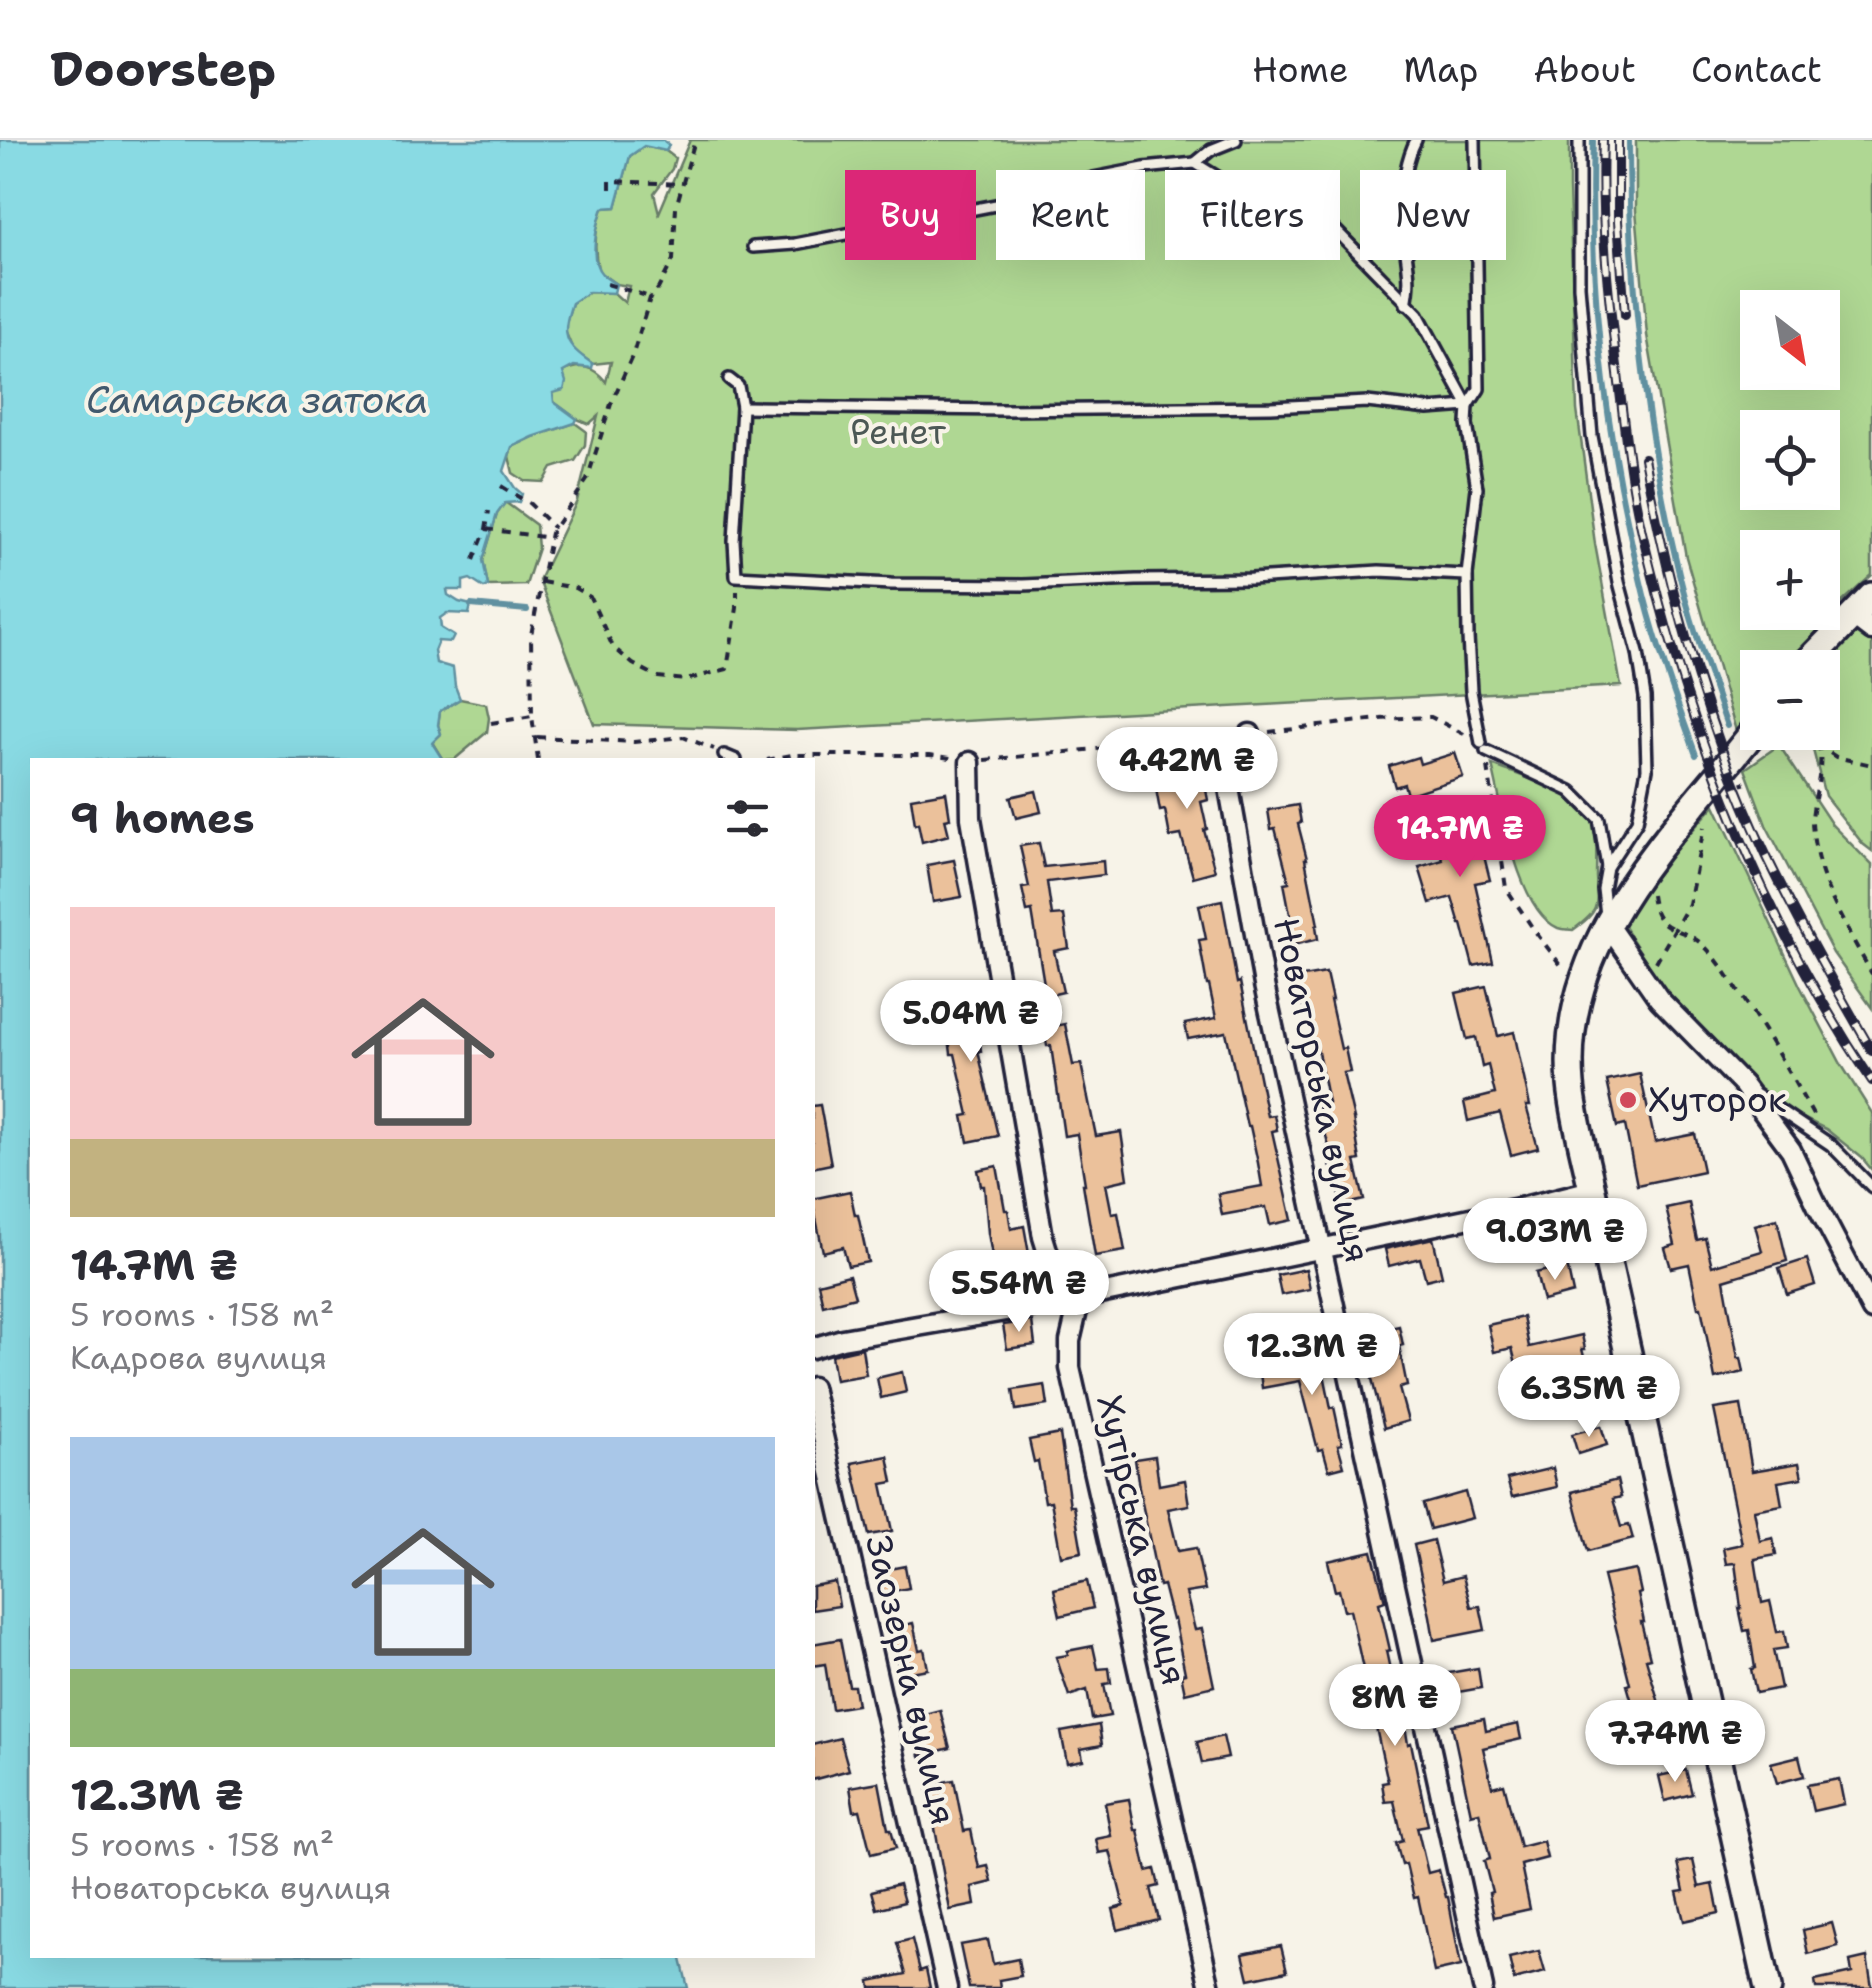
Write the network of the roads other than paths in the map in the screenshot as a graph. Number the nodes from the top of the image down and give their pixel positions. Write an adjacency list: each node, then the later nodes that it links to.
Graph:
1 (1236, 140): 5 (lane)
2 (1416, 140): 7 (lane)
3 (1475, 140): 9 (lane)
4 (1579, 140): 20 (lane)
5 (1196, 163): 6 (lane); 7 (lane)
6 (754, 246)
7 (1406, 304): 9 (lane)
8 (730, 379): 10 (lane)
9 (1468, 406): 10 (lane); 11 (lane)
10 (742, 407): 11 (lane)
11 (1468, 575): 20 (lane)
12 (1872, 596): 13 (street)
13 (1862, 623): 14 (street)
14 (1826, 650)
15 (1250, 734): 25 (street, Новаторська вулиця)
16 (1740, 748): 21 (street)
17 (724, 755): 18 (lane)
18 (731, 758)
19 (970, 762): 26 (street)
20 (1607, 867): 21 (lane)
21 (1607, 924): 22 (street); 24 (street)
22 (1743, 1085): 23 (lane); 27 (street)
23 (1872, 1187)
24 (1592, 1190): 25 (street); 33 (street)
25 (1322, 1249): 26 (street); 32 (street, Новаторська вулиця)
26 (1080, 1298): 28 (street); 31 (street, Хутірська вулиця)
27 (1872, 1310)
28 (815, 1347)
29 (815, 1399): 30 (street, Заозерна вулиця)
30 (947, 1988)
31 (1210, 1988)
32 (1483, 1988)
33 (1768, 1988)

